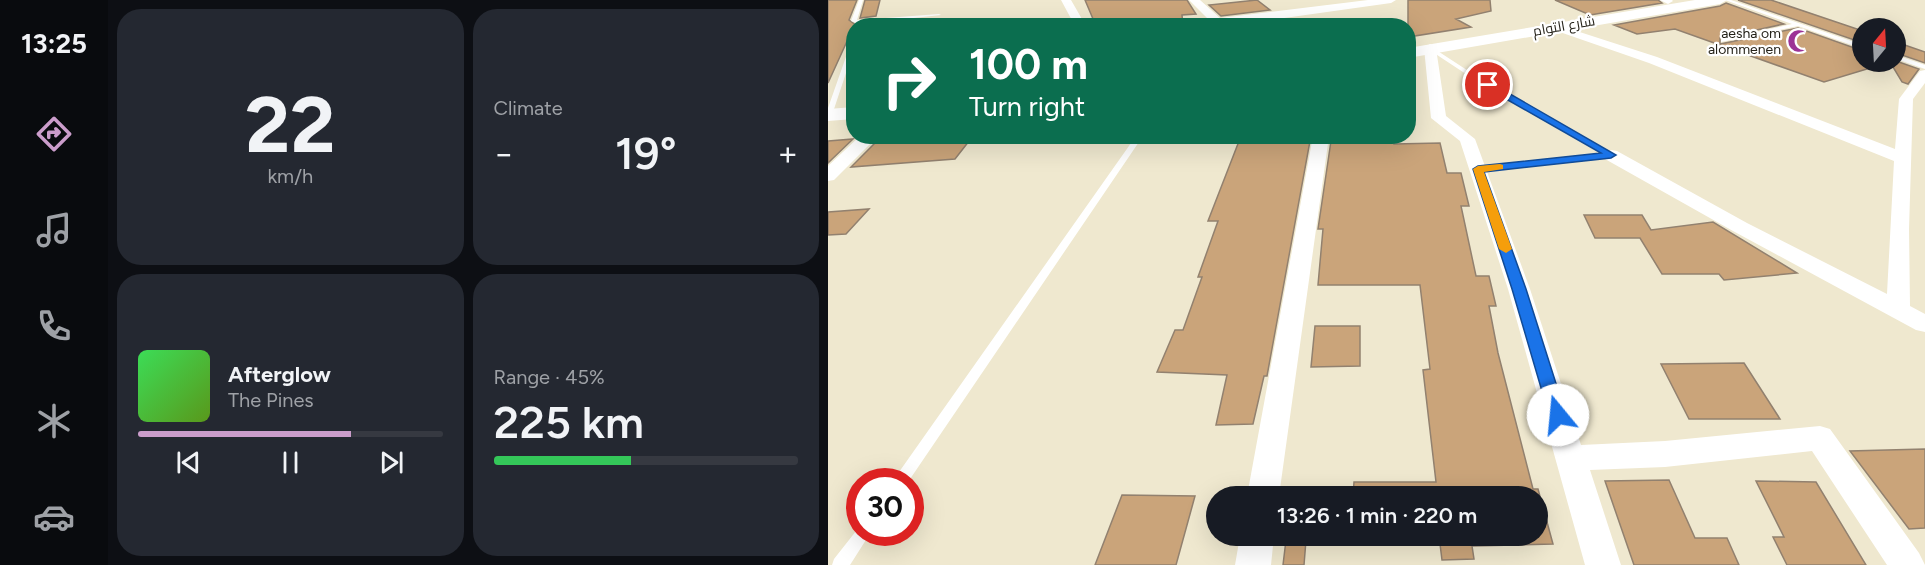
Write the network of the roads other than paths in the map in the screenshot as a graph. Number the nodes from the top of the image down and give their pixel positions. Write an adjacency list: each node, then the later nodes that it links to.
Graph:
1 (861, 0): 10 (lane)
2 (1066, 0): 12 (street)
3 (1194, 0): 13 (street)
4 (1391, 0): 14 (street)
5 (1666, 0): 6 (main road, شارع التوام); 18 (main road, شارع التوام)
6 (1673, 0)
7 (1720, 0): 16 (main road, شارع التوام)
8 (1727, 0): 15 (lane)
9 (939, 15): 11 (lane)
10 (855, 18)
11 (905, 18)
12 (1077, 18)
13 (1214, 18)
14 (1263, 18)
15 (1796, 25): 17 (lane); 19 (lane)
16 (1558, 28): 20 (main road, شارع التوام); 33 (street)
17 (1723, 41)
18 (1416, 43)
19 (1852, 43)
20 (1430, 48): 21 (main road, شارع التوام); 32 (lane); 34 (street)
21 (1416, 51)
22 (1906, 60): 24 (lane)
23 (846, 66): 27 (lane)
24 (1925, 67)
25 (1925, 74): 33 (street)
26 (846, 115): 27 (main road)
27 (828, 119): 28 (main road)
28 (846, 125)
29 (862, 144): 35 (street)
30 (1134, 144): 39 (lane)
31 (1320, 144): 40 (street)
32 (1611, 155): 34 (lane); 36 (street)
33 (1902, 158): 36 (street)
34 (1478, 169): 38 (street)
35 (828, 176)
36 (1898, 310): 37 (street)
37 (1925, 324)
38 (1570, 458): 45 (street); 46 (street)
39 (909, 468)
40 (1265, 486)
41 (853, 546): 43 (lane)
42 (1256, 546): 44 (street)
43 (840, 565)
44 (1253, 565)
45 (1603, 565)
46 (1907, 565)

